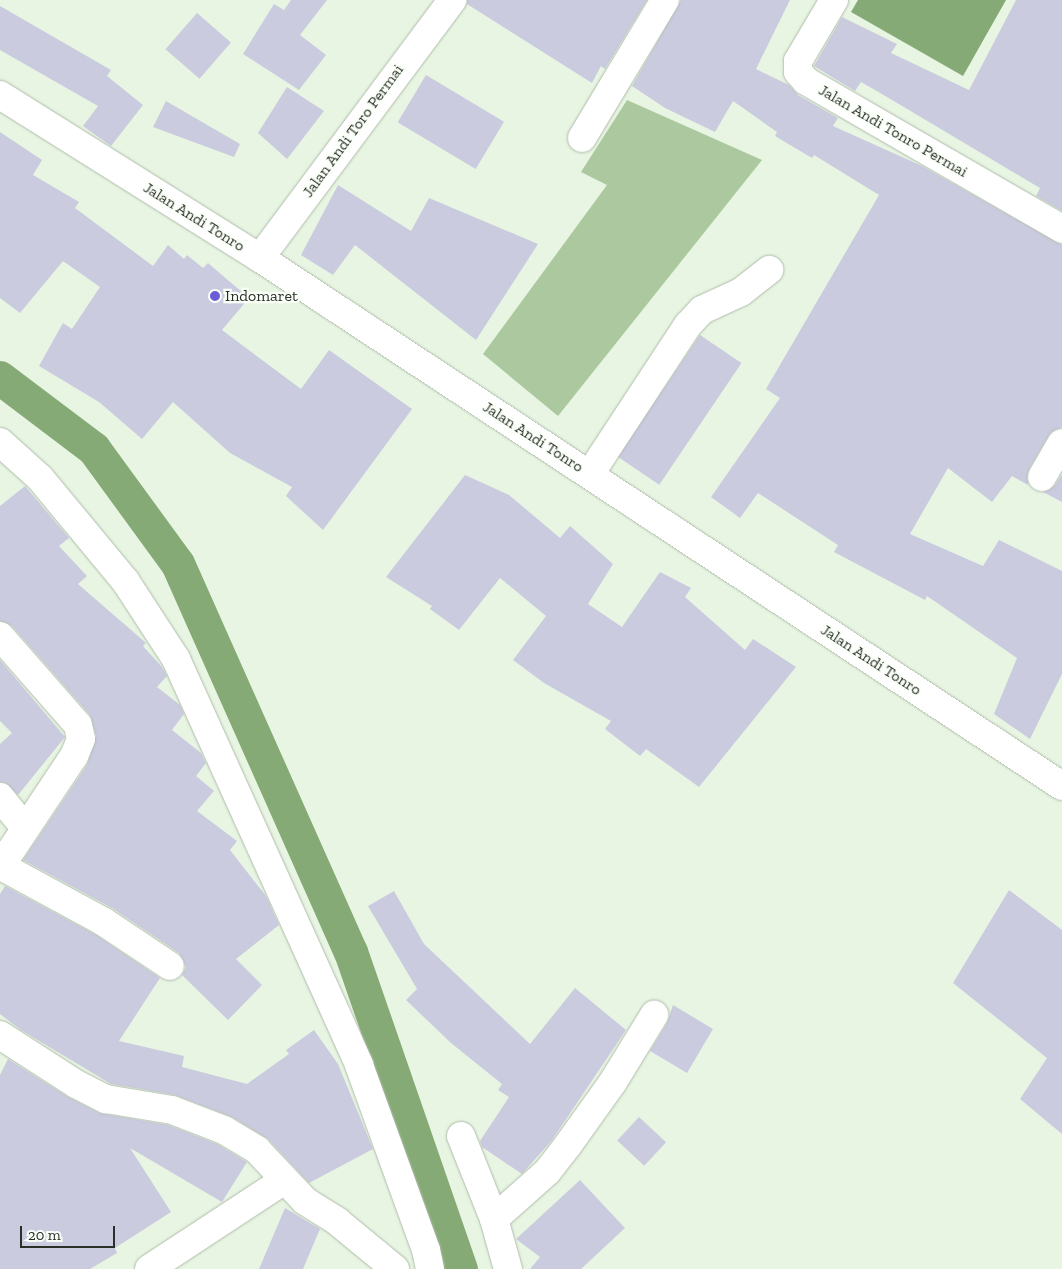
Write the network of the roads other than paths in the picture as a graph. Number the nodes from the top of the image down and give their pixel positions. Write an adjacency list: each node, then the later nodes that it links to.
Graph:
1 (665, 0): 5 (street)
2 (834, 0): 6 (street, Jalan Andi Tonro Permai)
3 (449, 1): 7 (street, Jalan Andi Toro Permai)
4 (0, 95): 7 (street, Jalan Andi Tonro)
5 (582, 138)
6 (1062, 228)
7 (260, 258): 11 (street, Jalan Andi Tonro)
8 (769, 270): 11 (street)
9 (0, 442): 27 (street)
10 (1062, 443): 12 (street)
11 (590, 474): 14 (street, Jalan Andi Tonro)
12 (1042, 477)
13 (0, 636): 16 (street)
14 (1062, 786)
15 (0, 797): 16 (street)
16 (25, 828): 17 (street)
17 (1, 867): 18 (street)
18 (170, 966)
19 (654, 1015): 23 (street)
20 (0, 1035): 22 (street)
21 (461, 1136): 23 (street)
22 (283, 1181): 24 (street); 26 (street)
23 (494, 1219): 28 (street)
24 (178, 1261): 25 (street)
25 (150, 1269)
26 (395, 1269)
27 (430, 1269)
28 (508, 1269)

